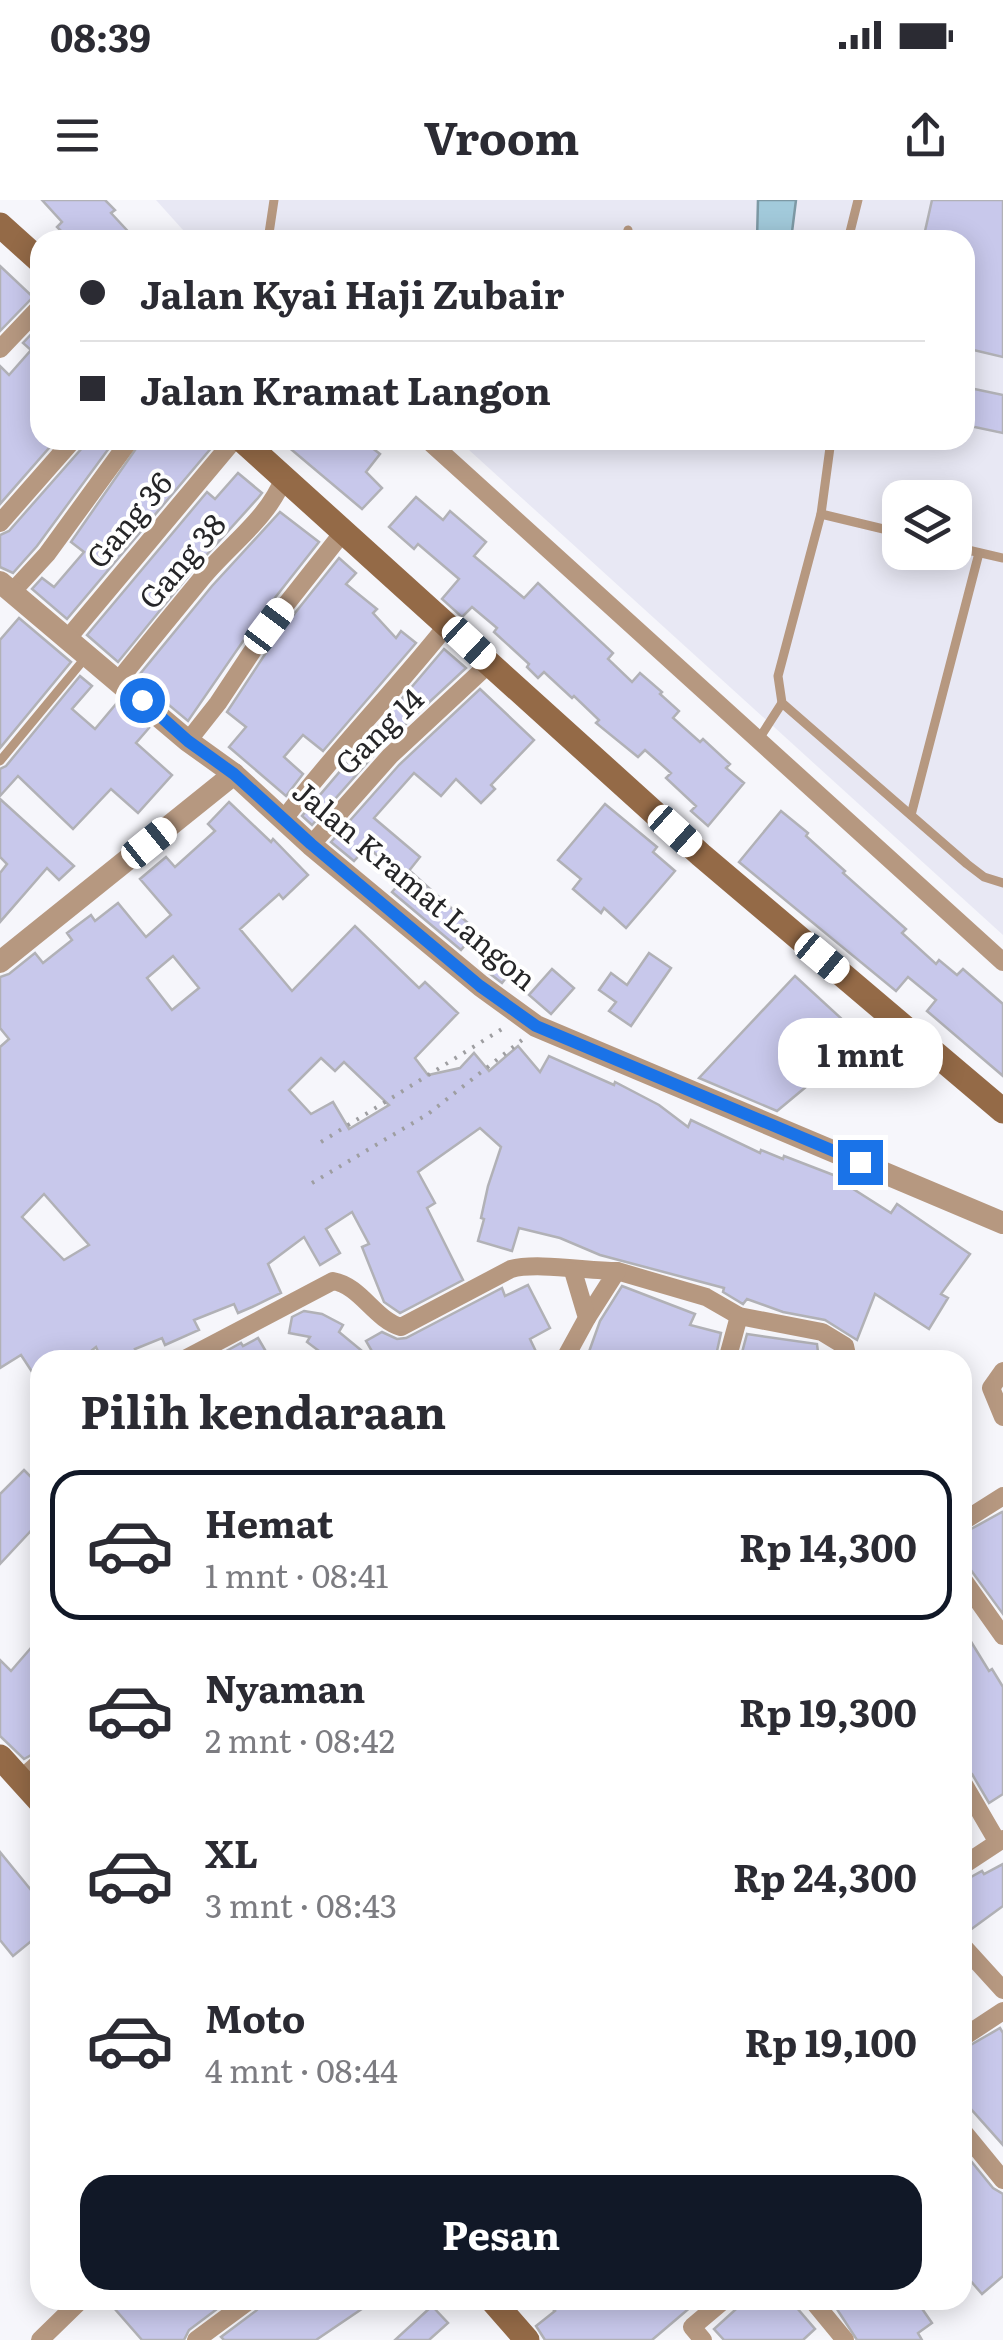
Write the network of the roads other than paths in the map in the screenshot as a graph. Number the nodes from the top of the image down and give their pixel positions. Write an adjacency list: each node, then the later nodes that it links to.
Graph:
1 (274, 200): 4 (lane)
2 (858, 200): 5 (lane)
3 (0, 226): 6 (main road)
4 (270, 230)
5 (850, 230)
6 (30, 253)
7 (30, 318): 8 (street)
8 (0, 349)
9 (64, 450): 17 (street)
10 (123, 450): 23 (street)
11 (226, 450): 25 (street, Gang 36)
12 (253, 450): 15 (main road)
13 (439, 450): 31 (street)
14 (830, 450): 16 (lane)
15 (284, 477): 19 (main road); 28 (street, Gang 38)
16 (820, 514): 18 (lane); 29 (lane)
17 (0, 523)
18 (882, 529)
19 (344, 530): 24 (main road); 30 (street)
20 (972, 551): 21 (lane)
21 (979, 553): 22 (lane); 34 (lane)
22 (1003, 558)
23 (6, 587): 25 (street, Jalan Kramat Langon)
24 (448, 624): 27 (main road); 35 (street)
25 (68, 638): 26 (street, Jalan Kramat Langon)
26 (88, 655): 28 (street, Jalan Kramat Langon); 32 (lane)
27 (490, 663): 36 (street, Gang 14); 40 (main road)
28 (118, 680): 30 (street, Jalan Kramat Langon)
29 (782, 703): 31 (lane); 34 (lane)
30 (188, 741): 33 (street, Jalan Kramat Langon)
31 (758, 742): 39 (street)
32 (0, 760)
33 (234, 774): 35 (street, Jalan Kramat Langon); 38 (street)
34 (911, 815): 37 (lane)
35 (284, 819): 36 (street, Jalan Kramat Langon)
36 (311, 844): 41 (street, Jalan Kramat Langon)
37 (1003, 882)
38 (0, 962)
39 (1003, 962)
40 (1003, 1111)
41 (1003, 1223)
42 (572, 1270): 43 (street); 45 (street); 46 (street)
43 (617, 1271): 44 (street); 45 (street)
44 (739, 1316): 48 (street); 49 (street)
45 (587, 1318): 47 (street)
46 (202, 1350)
47 (569, 1350)
48 (730, 1350)
49 (845, 1350)
50 (1003, 1371): 51 (street)
51 (1003, 1416)
52 (1003, 1496): 53 (street)
53 (972, 1516)
54 (972, 1592): 55 (street)
55 (1003, 1636)
56 (0, 1758): 57 (main road)
57 (30, 1770)
58 (972, 1797): 59 (street)
59 (1000, 1840): 60 (street)
60 (972, 1859)
61 (972, 1956): 62 (street)
62 (1003, 1990)
63 (1003, 2010): 64 (street)
64 (972, 2031)
65 (972, 2142): 66 (street)
66 (1003, 2180)
67 (71, 2310): 72 (street)
68 (236, 2310): 73 (street)
69 (501, 2310): 74 (main road)
70 (712, 2310): 75 (street)
71 (820, 2310): 76 (street)
72 (40, 2340)
73 (196, 2340)
74 (527, 2340)
75 (703, 2340)
76 (845, 2340)

